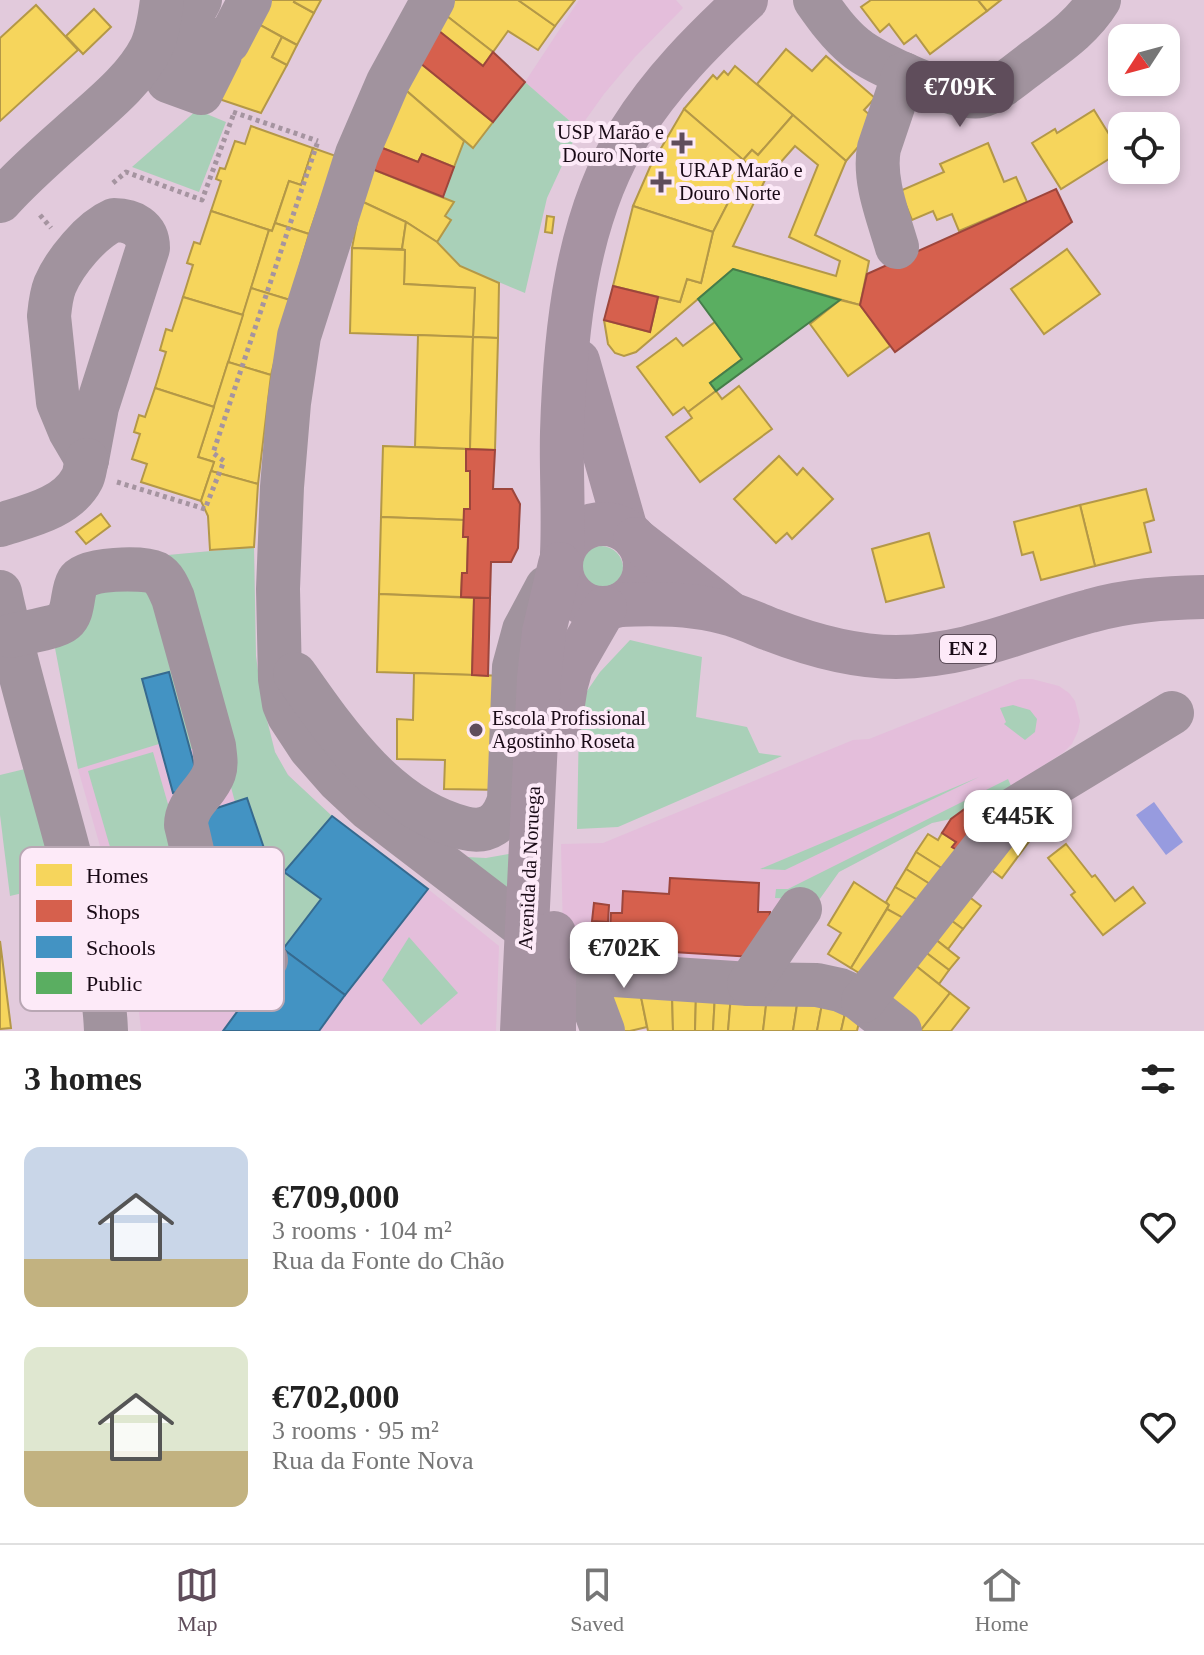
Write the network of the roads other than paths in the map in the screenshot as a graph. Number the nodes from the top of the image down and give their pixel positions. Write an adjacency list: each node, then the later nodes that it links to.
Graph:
1 (162, 0): 9 (street)
2 (200, 0): 9 (street)
3 (211, 0): 9 (street)
4 (250, 0): 9 (street)
5 (433, 0): 23 (street)
6 (746, 0): 13 (main road, EN 2)
7 (815, 0): 10 (street)
8 (1099, 0): 10 (street)
9 (161, 57): 11 (street)
10 (904, 74): 12 (street)
11 (0, 201)
12 (897, 247)
13 (569, 328): 16 (main road, EN 2); 17 (main road, EN 2)
14 (86, 466): 15 (street)
15 (0, 525)
16 (630, 535): 17 (main road); 20 (main road, EN 2); 21 (main road, EN 2)
17 (561, 559): 20 (main road, EN 2); 23 (street); 28 (main road, Avenida da Noruega)
18 (0, 592): 22 (street)
19 (1204, 597): 21 (main road, EN 2)
20 (612, 607): 21 (main road, EN 2); 29 (main road, Avenida da Noruega)
21 (732, 614)
22 (10, 636): 25 (street); 26 (street)
23 (279, 653): 28 (street)
24 (1172, 713): 31 (street)
25 (68, 847)
26 (192, 847)
27 (800, 909): 30 (street)
28 (526, 929): 34 (main road, Avenida da Noruega)
29 (568, 972): 30 (street); 35 (main road, Avenida da Noruega); 36 (street)
30 (749, 984): 31 (street)
31 (863, 1001): 37 (street)
32 (105, 1011): 33 (street)
33 (106, 1031)
34 (522, 1031)
35 (554, 1031)
36 (603, 1031)
37 (900, 1031)

